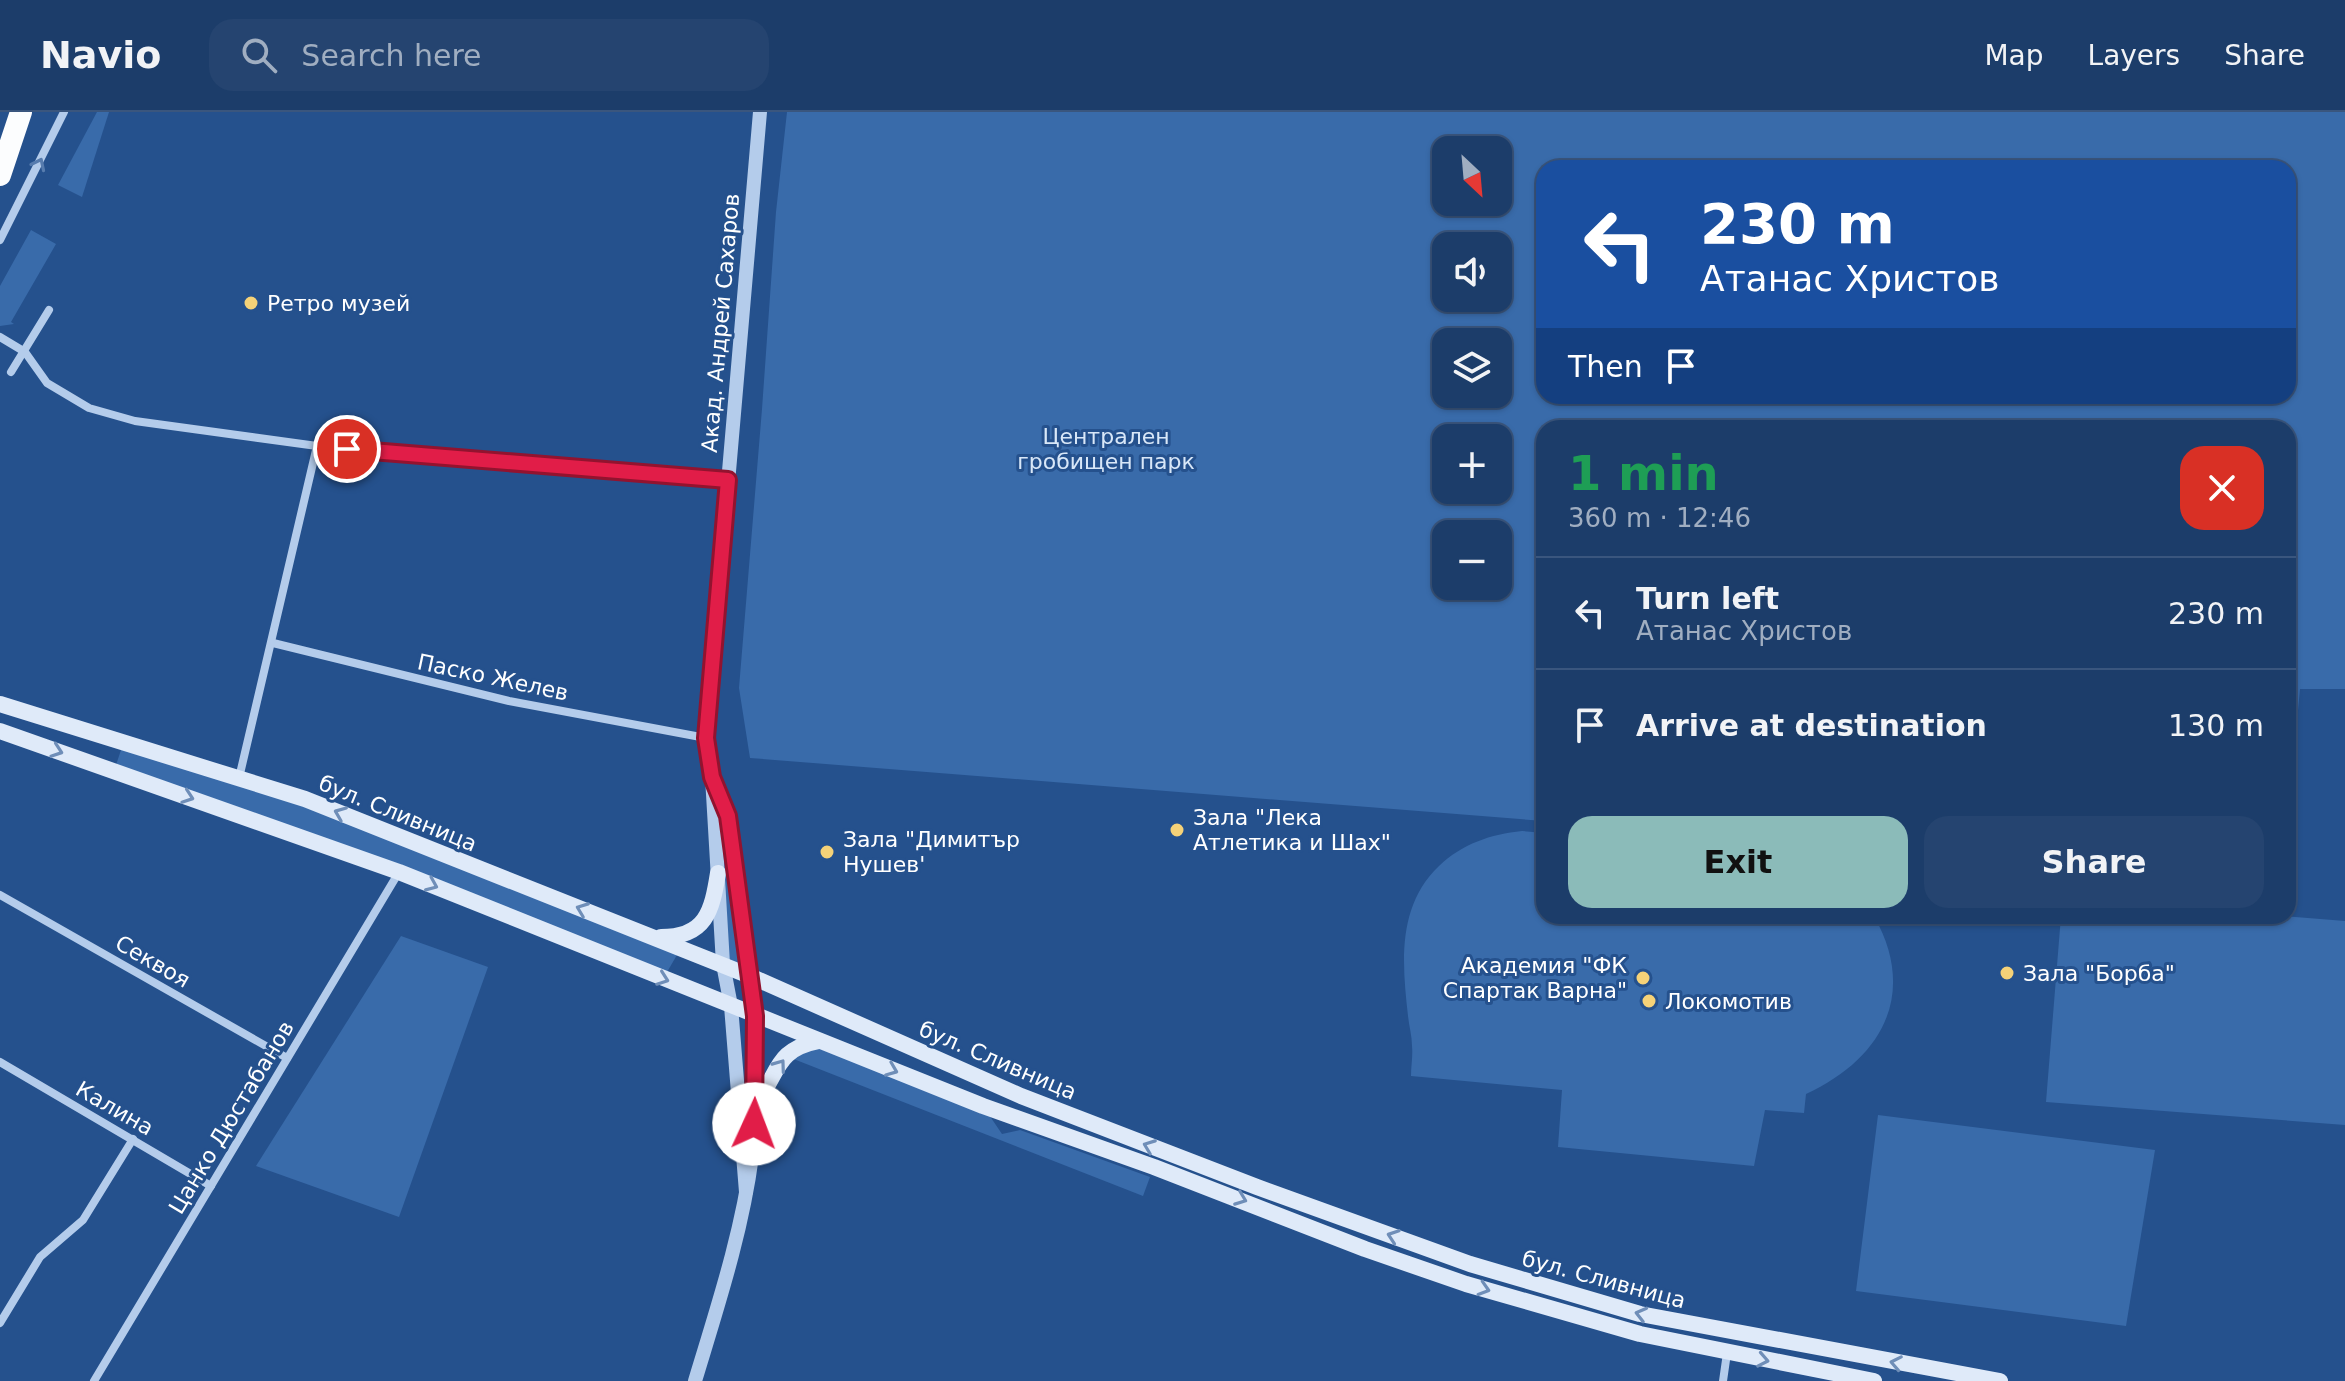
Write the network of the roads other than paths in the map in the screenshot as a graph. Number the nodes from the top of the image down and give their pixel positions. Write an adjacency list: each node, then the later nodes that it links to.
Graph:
1 (21, 112): 4 (highway)
2 (64, 112): 5 (street, one-way to 2)
3 (760, 112): 11 (street, Акад. Андрей Сахаров)
4 (0, 175)
5 (0, 240)
6 (49, 310): 8 (street)
7 (0, 337): 8 (street)
8 (25, 352): 9 (street); 10 (street)
9 (11, 372)
10 (317, 446): 11 (street); 12 (street)
11 (728, 480): 15 (street, Акад. Андрей Сахаров)
12 (273, 643): 15 (street, Паско Желев); 19 (street)
13 (0, 704): 16 (main road, бул. Сливница)
14 (0, 731): 17 (main road, бул. Сливница, one-way to 17)
15 (706, 738): 18 (street, Акад. Андрей Сахаров)
16 (123, 744): 17 (main road); 19 (main road, бул. Сливница)
17 (114, 771): 20 (main road, бул. Сливница, one-way to 20)
18 (712, 777): 21 (street, Акад. Андрей Сахаров); 25 (street, Акад. Андрей Сахаров)
19 (239, 778): 23 (main road, бул. Сливница, one-way to 19)
20 (399, 872): 26 (main road, бул. Сливница, one-way to 26); 29 (street, Цанко Дюстабанов)
21 (718, 873): 23 (main road); 24 (street, Акад. Андрей Сахаров)
22 (0, 895): 29 (street, Секвоя)
23 (655, 937): 24 (main road, бул. Сливница)
24 (723, 964): 25 (main road, бул. Сливница); 26 (street, Акад. Андрей Сахаров)
25 (750, 976): 27 (street, Акад. Андрей Сахаров); 41 (main road, бул. Сливница, one-way to 25)
26 (731, 1006): 27 (main road, бул. Сливница); 34 (street, Акад. Андрей Сахаров)
27 (755, 1016): 28 (main road, бул. Сливница); 31 (street, Акад. Андрей Сахаров)
28 (819, 1041): 31 (main road, one-way to 28); 36 (main road, бул. Сливница, one-way to 36)
29 (287, 1058): 33 (street, Цанко Дюстабанов)
30 (0, 1062): 32 (street, Калина)
31 (755, 1104): 34 (street, Акад. Андрей Сахаров)
32 (133, 1139): 33 (street, Калина); 35 (street)
33 (211, 1186): 37 (street, Цанко Дюстабанов)
34 (746, 1192): 38 (street, Акад. Андрей Сахаров)
35 (0, 1323)
36 (1727, 1353): 39 (street); 40 (main road, бул. Сливница, one-way to 40)
37 (94, 1381)
38 (695, 1381)
39 (1723, 1381)
40 (1874, 1381)
41 (2000, 1381)

